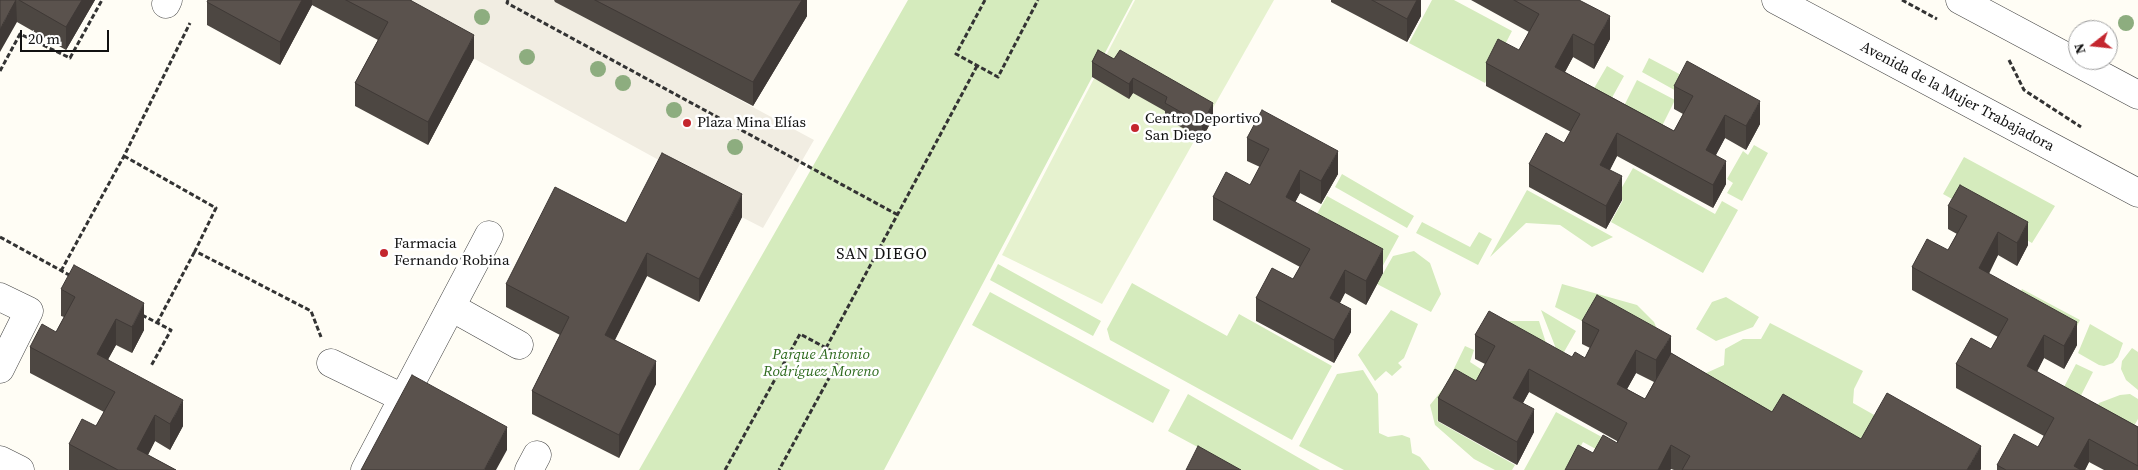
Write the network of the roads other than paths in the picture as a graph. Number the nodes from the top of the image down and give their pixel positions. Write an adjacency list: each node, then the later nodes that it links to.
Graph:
1 (1776, 0): 4 (street, Avenida de la Mujer Trabajadora)
2 (1960, 0): 3 (street)
3 (2138, 95)
4 (2138, 193)
5 (488, 235): 7 (street)
6 (0, 297): 10 (street)
7 (451, 307): 8 (street); 11 (street)
8 (519, 346)
9 (331, 363): 11 (street)
10 (0, 369)
11 (403, 398): 14 (street)
12 (0, 460): 13 (street)
13 (20, 470)
14 (365, 470)

